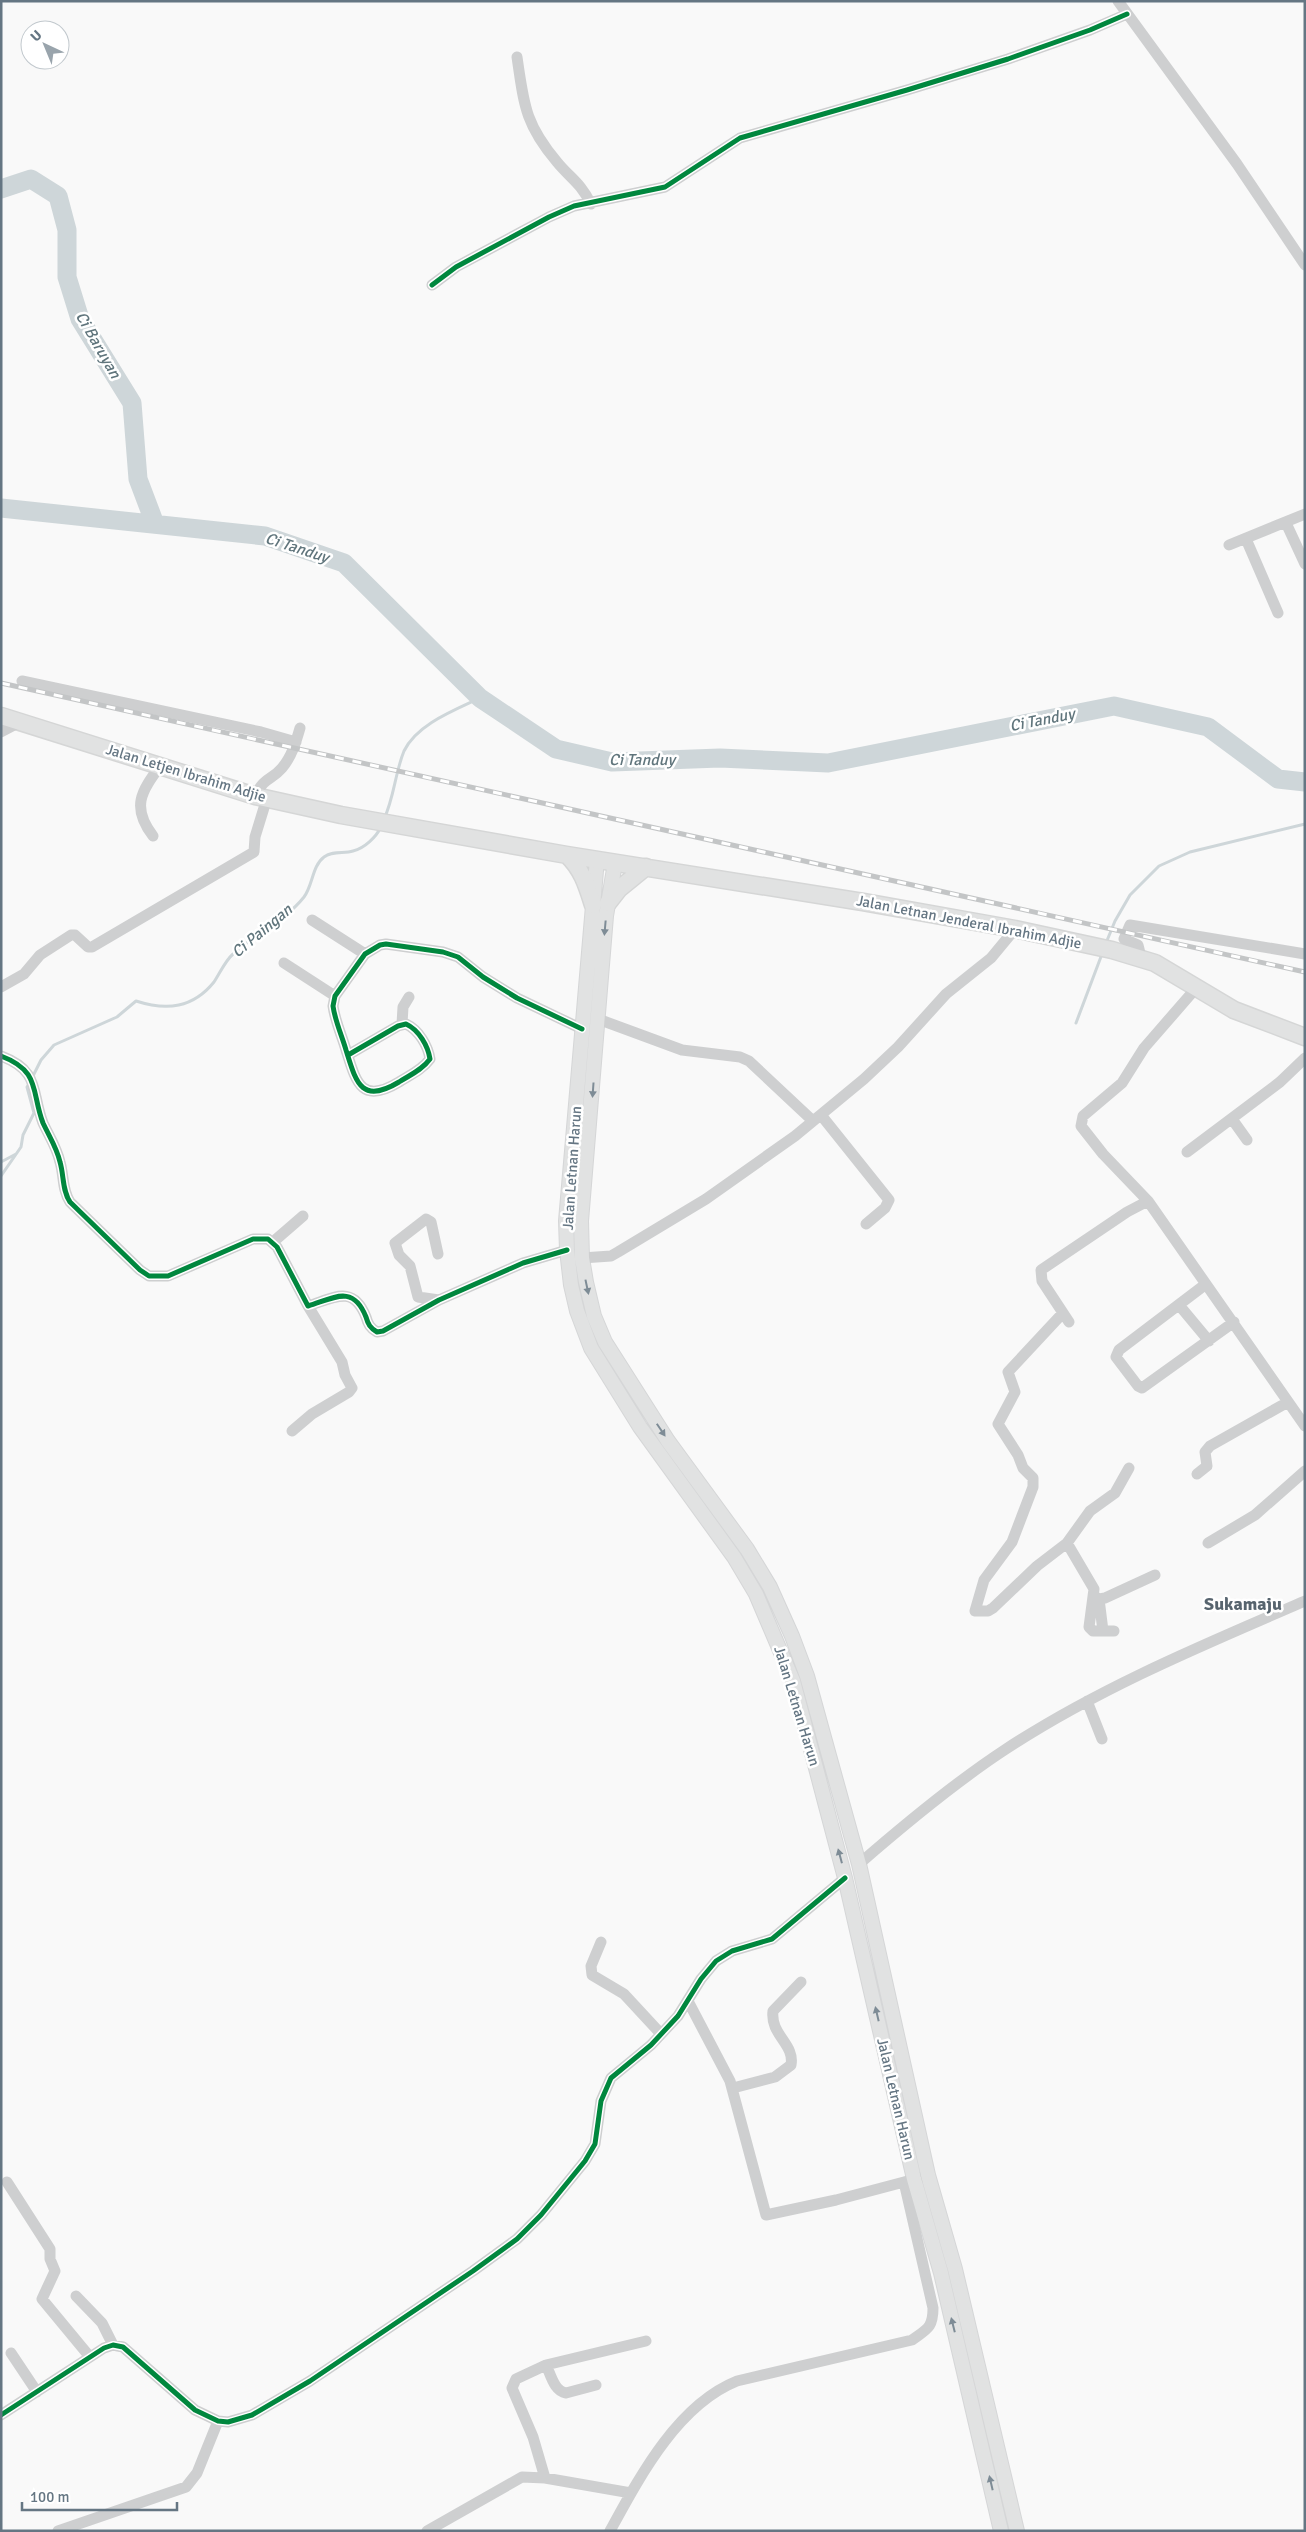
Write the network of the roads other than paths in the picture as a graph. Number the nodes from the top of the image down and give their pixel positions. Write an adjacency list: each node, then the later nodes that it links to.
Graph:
1 (1118, 1): 2 (street)
2 (1127, 14): 4 (street); 5 (street)
3 (517, 57): 4 (street)
4 (591, 204): 6 (street)
5 (1305, 265)
6 (432, 285)
7 (1305, 514): 8 (street)
8 (1286, 523): 9 (street); 11 (street)
9 (1246, 539): 10 (street); 12 (street)
10 (1229, 545)
11 (1305, 564)
12 (1278, 614)
13 (22, 681): 18 (street)
14 (1, 716): 15 (highway, Jalan Letjen Ibrahim Adjie)
15 (20, 722): 17 (street); 19 (highway, Jalan Letjen Ibrahim Adjie)
16 (300, 728): 18 (street)
17 (1, 732)
18 (296, 742): 20 (street)
19 (160, 766): 20 (highway, Jalan Letjen Ibrahim Adjie); 21 (street)
20 (261, 797): 22 (highway, Jalan Letjen Ibrahim Adjie); 33 (street)
21 (153, 836)
22 (568, 855): 23 (highway, Jalan Letnan Jenderal Ibrahim Adjie); 26 (highway)
23 (597, 860): 24 (highway, Jalan Letnan Jenderal Ibrahim Adjie); 26 (main road, Jalan Letnan Harun)
24 (615, 863): 25 (highway, Jalan Letnan Jenderal Ibrahim Adjie); 26 (main road, Jalan Letnan Harun)
25 (646, 867): 26 (highway); 28 (highway, Jalan Letnan Jenderal Ibrahim Adjie)
26 (601, 904): 37 (main road, Jalan Letnan Harun, one-way to 37); 39 (main road, Jalan Letnan Harun)
27 (312, 920): 29 (street)
28 (1015, 928): 31 (highway, Jalan Letnan Jenderal Ibrahim Adjie); 44 (street)
29 (365, 954): 35 (street); 39 (street)
30 (1305, 954): 31 (street)
31 (1141, 957): 34 (highway, Jalan Letnan Jenderal Ibrahim Adjie)
32 (284, 963): 35 (street)
33 (1, 987)
34 (1197, 987): 40 (highway, Jalan Letnan Jenderal Ibrahim Adjie); 50 (street)
35 (335, 996): 41 (street)
36 (409, 997): 38 (street)
37 (598, 1019): 44 (street); 49 (main road, Jalan Letnan Harun, one-way to 49)
38 (402, 1024): 41 (street); 41 (street)
39 (582, 1029): 48 (main road, Jalan Letnan Harun)
40 (1305, 1037)
41 (348, 1055)
42 (1, 1056): 53 (street)
43 (1305, 1058): 45 (street)
44 (817, 1118): 52 (street); 56 (street)
45 (1232, 1119): 46 (street); 47 (street)
46 (1247, 1140)
47 (1187, 1152)
48 (570, 1179): 49 (main road); 54 (main road, Jalan Letnan Harun)
49 (585, 1181): 56 (main road, Jalan Letnan Harun)
50 (1148, 1201): 57 (street); 69 (street)
51 (303, 1216): 53 (street)
52 (866, 1224)
53 (273, 1242): 60 (street)
54 (567, 1250): 58 (street); 76 (main road, Jalan Letnan Harun)
55 (438, 1254): 58 (street)
56 (582, 1258): 75 (main road, Jalan Letnan Harun, one-way to 75)
57 (1206, 1284): 59 (street); 61 (street)
58 (439, 1300): 60 (street)
59 (1179, 1305): 62 (street); 62 (street)
60 (308, 1306): 65 (street)
61 (1234, 1322): 62 (street); 63 (street)
62 (1209, 1341)
63 (1288, 1402): 64 (street); 68 (street)
64 (1304, 1424)
65 (292, 1430)
66 (1129, 1468): 69 (street)
67 (1305, 1471): 70 (street)
68 (1197, 1474)
69 (1067, 1543): 72 (street)
70 (1208, 1543)
71 (1155, 1575): 72 (street)
72 (1097, 1597): 74 (street)
73 (1305, 1601): 77 (street)
74 (1109, 1631)
75 (797, 1648): 76 (main road); 79 (main road, Jalan Letnan Harun)
76 (783, 1654): 80 (main road, Jalan Letnan Harun, one-way to 76)
77 (1087, 1701): 78 (street); 79 (street)
78 (1102, 1738)
79 (859, 1864): 86 (main road, Jalan Letnan Harun)
80 (846, 1878): 83 (street); 86 (main road, Jalan Letnan Harun, one-way to 80)
81 (601, 1942): 84 (street)
82 (801, 1982): 85 (street)
83 (688, 2001): 84 (street); 85 (street)
84 (661, 2034): 97 (street)
85 (732, 2088): 86 (street)
86 (915, 2179): 99 (street); 103 (main road, Jalan Letnan Harun, one-way to 86); 104 (main road, Jalan Letnan Harun)
87 (7, 2182): 92 (street)
88 (76, 2296): 90 (street)
89 (646, 2341): 93 (street)
90 (113, 2345): 92 (street); 97 (street)
91 (11, 2353): 95 (street)
92 (90, 2357): 95 (street)
93 (546, 2365): 94 (street); 98 (street)
94 (596, 2385)
95 (37, 2392): 96 (street)
96 (1, 2415)
97 (218, 2421): 100 (street)
98 (545, 2478): 99 (street); 101 (street)
99 (631, 2493): 102 (street)
100 (58, 2531)
101 (427, 2531)
102 (610, 2531)
103 (1002, 2531)
104 (1017, 2531)

